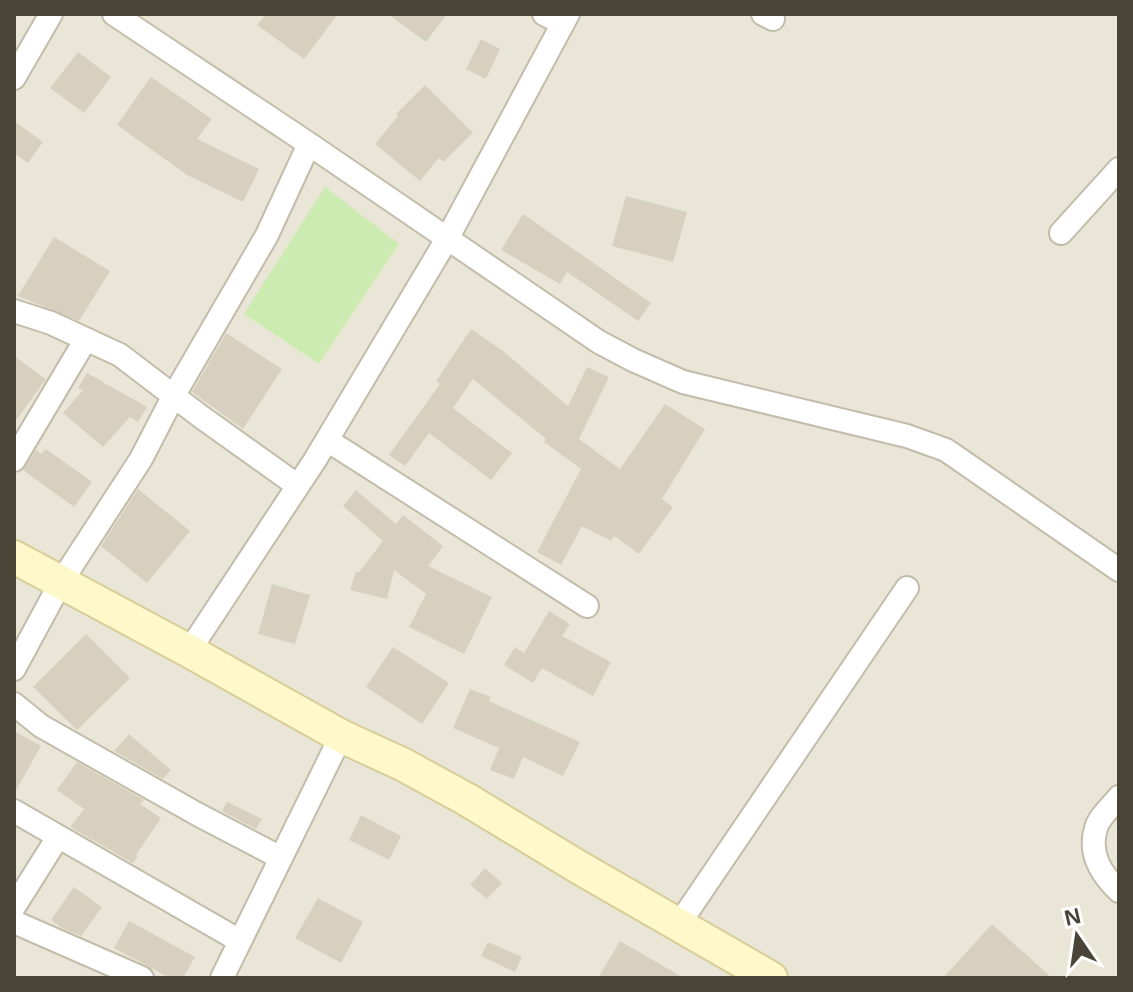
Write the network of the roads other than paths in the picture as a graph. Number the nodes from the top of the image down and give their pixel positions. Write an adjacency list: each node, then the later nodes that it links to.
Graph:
1 (51, 14): 4 (street)
2 (114, 14): 5 (street)
3 (558, 17): 8 (street)
4 (14, 78)
5 (309, 144): 8 (street); 11 (street)
6 (1119, 169): 7 (street)
7 (1061, 233)
8 (447, 239): 12 (street); 16 (street)
9 (14, 311): 10 (street)
10 (86, 339): 11 (street); 13 (street)
11 (174, 395): 14 (street); 17 (street)
12 (327, 440): 14 (street); 19 (street)
13 (14, 460)
14 (298, 486): 20 (street)
15 (14, 557): 17 (street)
16 (1119, 570)
17 (61, 582): 20 (street); 21 (street)
18 (907, 588): 31 (street)
19 (587, 606)
20 (189, 651): 23 (street)
21 (14, 669)
22 (14, 704): 27 (street)
23 (341, 736): 27 (street); 31 (street)
24 (1119, 797): 28 (street)
25 (14, 811): 26 (street)
26 (58, 837): 29 (street); 32 (street)
27 (281, 858): 32 (street)
28 (1119, 891)
29 (14, 907)
30 (14, 922): 33 (street)
31 (679, 924): 35 (street)
32 (240, 941): 34 (street)
33 (142, 978)
34 (222, 978)
35 (771, 978)

